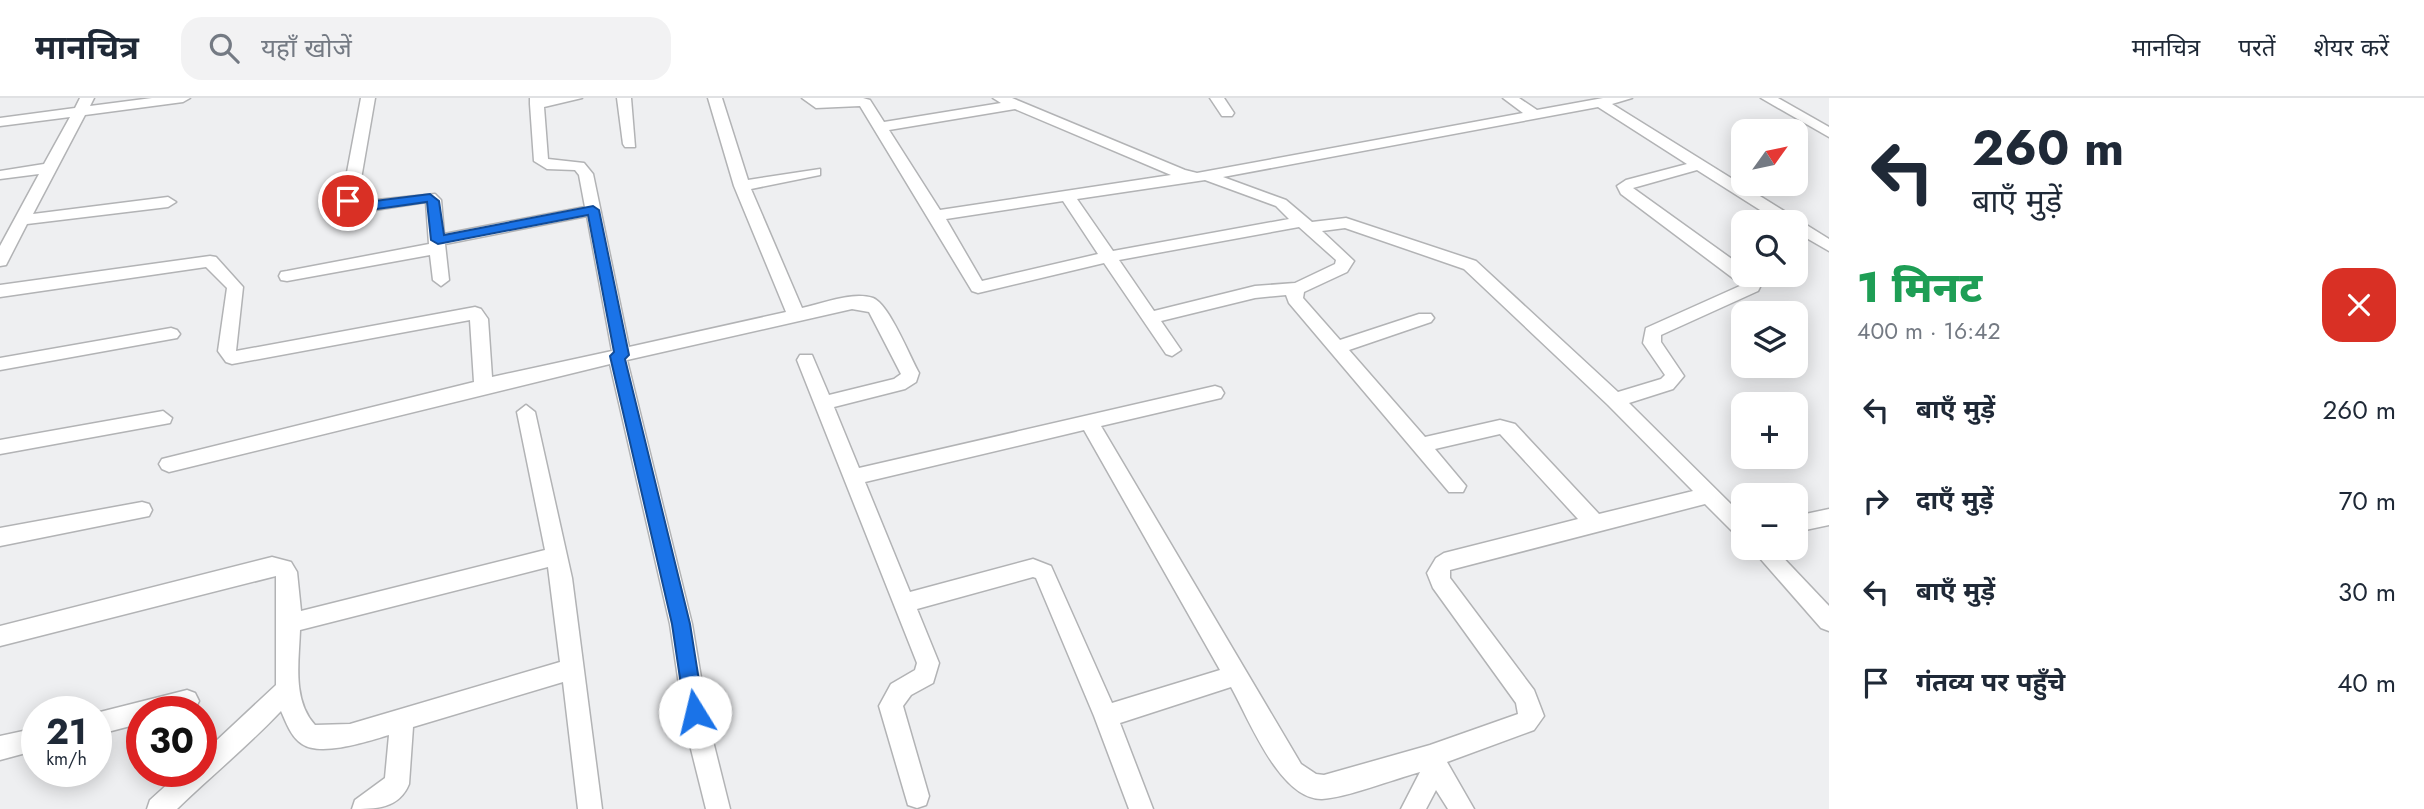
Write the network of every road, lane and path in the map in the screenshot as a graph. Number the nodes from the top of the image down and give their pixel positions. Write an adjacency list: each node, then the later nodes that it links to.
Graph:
1 (183, 98): 15 (street)
2 (368, 98): 36 (street)
3 (575, 98): 12 (street)
4 (624, 98): 21 (street)
5 (715, 98): 27 (street)
6 (808, 98): 19 (street)
7 (1000, 98): 13 (street)
8 (1217, 98): 16 (street)
9 (1510, 98): 17 (street)
10 (1625, 98): 14 (street)
11 (1768, 98): 20 (street)
12 (537, 101): 30 (street)
13 (1016, 104): 19 (street); 26 (street)
14 (1602, 104): 17 (street); 22 (street)
15 (84, 105): 18 (street); 23 (street)
16 (1227, 113)
17 (1537, 116): 26 (street)
18 (0, 122)
19 (880, 127): 32 (street)
20 (1829, 133)
21 (630, 144)
22 (1698, 165): 31 (street); 55 (street)
23 (50, 168): 25 (street); 33 (street)
24 (815, 172): 27 (street)
25 (0, 175)
26 (1198, 176): 28 (street); 34 (street)
27 (742, 186): 44 (street)
28 (1068, 197): 32 (street); 38 (street)
29 (168, 202): 33 (street)
30 (593, 210): 36 (street); 50 (street)
31 (1771, 210)
32 (936, 216): 38 (street)
33 (22, 220): 39 (street)
34 (1306, 224): 38 (street); 42 (street); 55 (street)
35 (1808, 233): 37 (street)
36 (438, 244): 40 (street); 41 (street)
37 (1829, 246)
38 (1107, 257): 45 (street)
39 (0, 261)
40 (287, 276)
41 (441, 280)
42 (1298, 288): 45 (street); 48 (street)
43 (0, 291): 53 (street)
44 (796, 315): 50 (street); 56 (street)
45 (1150, 318): 49 (street)
46 (1425, 318): 48 (street)
47 (171, 334): 52 (street)
48 (1336, 348): 60 (street)
49 (1172, 349)
50 (620, 355): 53 (street); 92 (street)
51 (806, 360): 56 (street)
52 (0, 364)
53 (483, 386): 62 (street)
54 (1214, 393): 59 (street)
55 (1615, 400): 65 (street)
56 (823, 403): 63 (street)
57 (526, 412): 72 (street)
58 (163, 418): 61 (street)
59 (1089, 422): 63 (street); 79 (street)
60 (1420, 445): 64 (street); 70 (street)
61 (0, 447)
62 (169, 464)
63 (853, 477): 74 (street)
64 (1456, 486)
65 (1709, 495): 67 (street); 70 (street)
66 (142, 510): 71 (street)
67 (1731, 516)
68 (1829, 517): 69 (street)
69 (1808, 521)
70 (1596, 525): 86 (street)
71 (0, 537)
72 (557, 556): 75 (street); 78 (street)
73 (1772, 560): 76 (street)
74 (903, 603): 81 (street); 88 (street)
75 (289, 617): 77 (street); 80 (street)
76 (1829, 621)
77 (0, 636)
78 (572, 669): 82 (street); 91 (street)
79 (1237, 676): 81 (street); 86 (street)
80 (289, 688): 82 (street); 85 (street)
81 (1106, 716): 93 (street)
82 (402, 720): 90 (street)
83 (21, 743): 84 (street)
84 (0, 748)
85 (217, 758)
86 (1433, 762): 94 (street); 95 (street)
87 (183, 787): 89 (street)
88 (916, 796)
89 (159, 809)
90 (364, 809)
91 (590, 809)
92 (718, 809)
93 (1141, 809)
94 (1413, 809)
95 (1462, 809)

